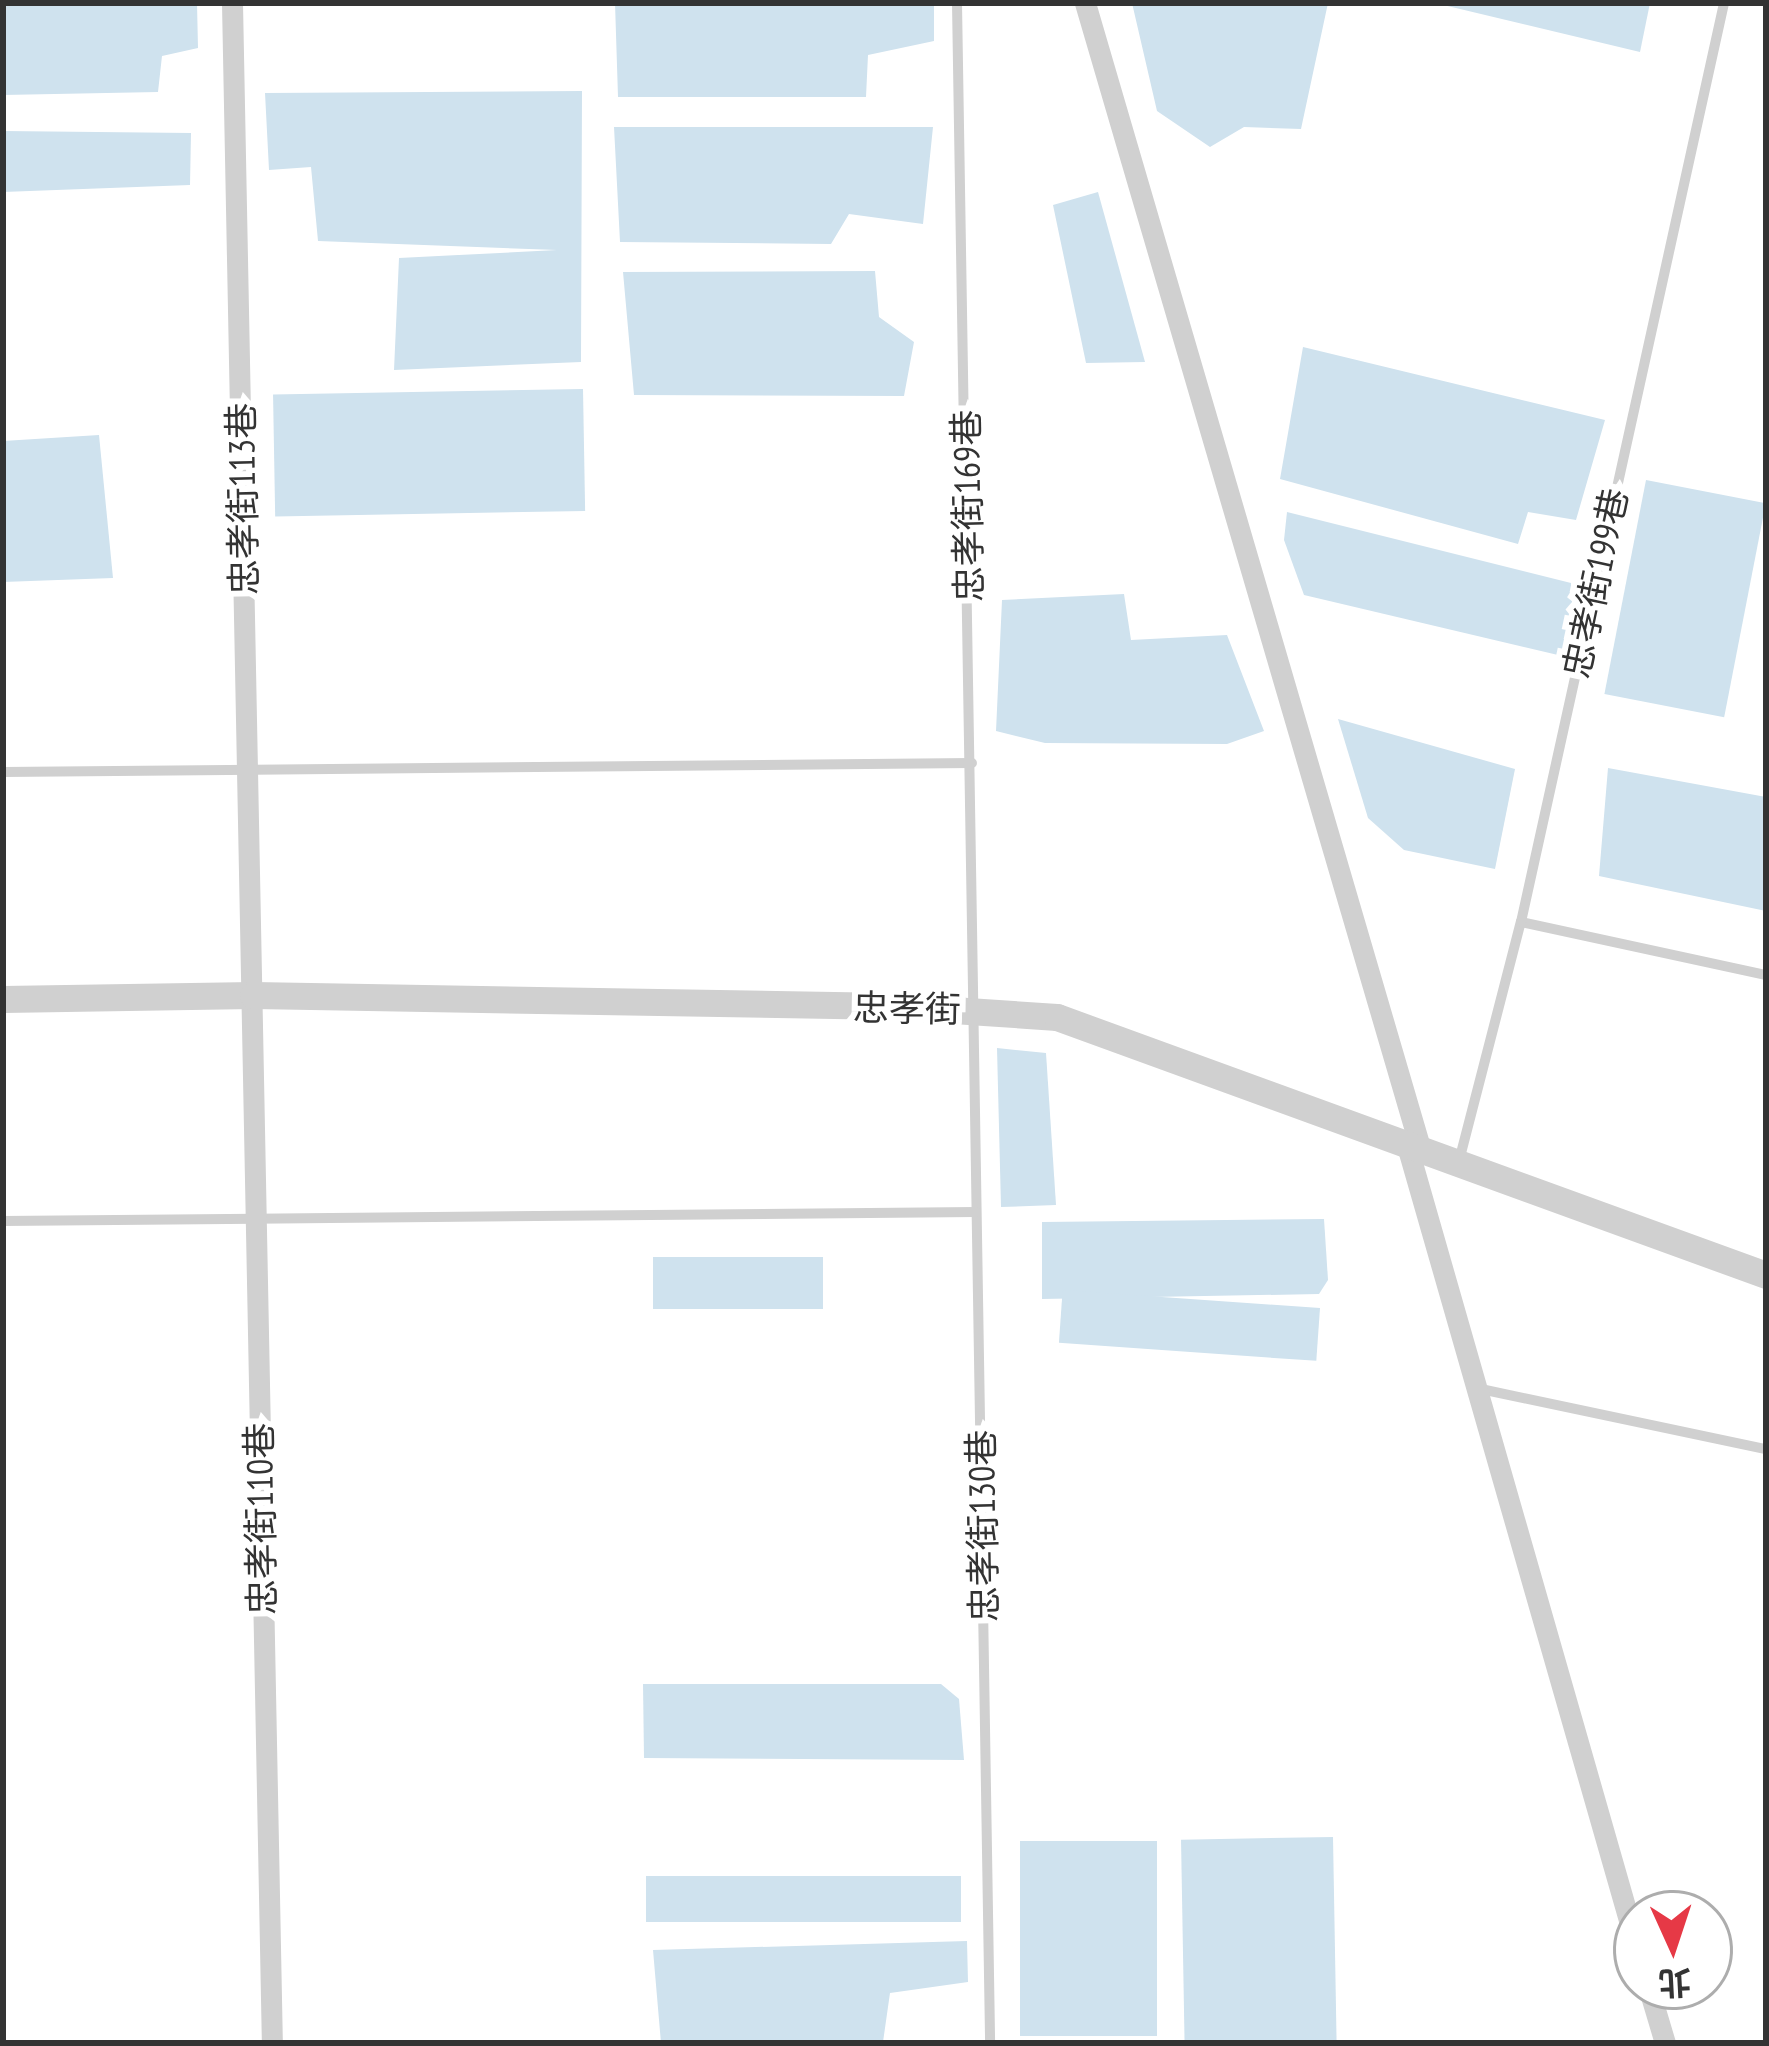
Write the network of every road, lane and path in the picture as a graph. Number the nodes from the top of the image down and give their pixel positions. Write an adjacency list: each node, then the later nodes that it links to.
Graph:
1 (232, 3): 7 (street, 忠孝街113巷)
2 (958, 3): 5 (lane, 忠孝街169巷)
3 (1085, 3): 13 (street)
4 (1724, 3): 8 (lane, 忠孝街199巷)
5 (972, 763): 7 (lane); 12 (lane, 忠孝街169巷)
6 (3, 772): 7 (lane)
7 (248, 772): 10 (street, 忠孝街113巷)
8 (1521, 922): 9 (lane); 14 (lane, 忠孝街199巷)
9 (1766, 975)
10 (253, 994): 11 (street, 忠孝街); 12 (street, 忠孝街); 16 (street, 忠孝街110巷)
11 (3, 999)
12 (976, 1009): 13 (street, 忠孝街); 15 (lane, 忠孝街130巷)
13 (1413, 1144): 14 (street, 忠孝街); 19 (street)
14 (1460, 1161): 18 (street, 忠孝街)
15 (976, 1212): 16 (lane); 24 (lane, 忠孝街130巷)
16 (253, 1215): 17 (lane); 23 (street, 忠孝街110巷)
17 (3, 1221)
18 (1766, 1275)
19 (1471, 1387): 20 (lane); 21 (street)
20 (1766, 1449)
21 (1620, 1890)
22 (1655, 2010): 25 (street)
23 (272, 2043)
24 (990, 2043)
25 (1665, 2043)

